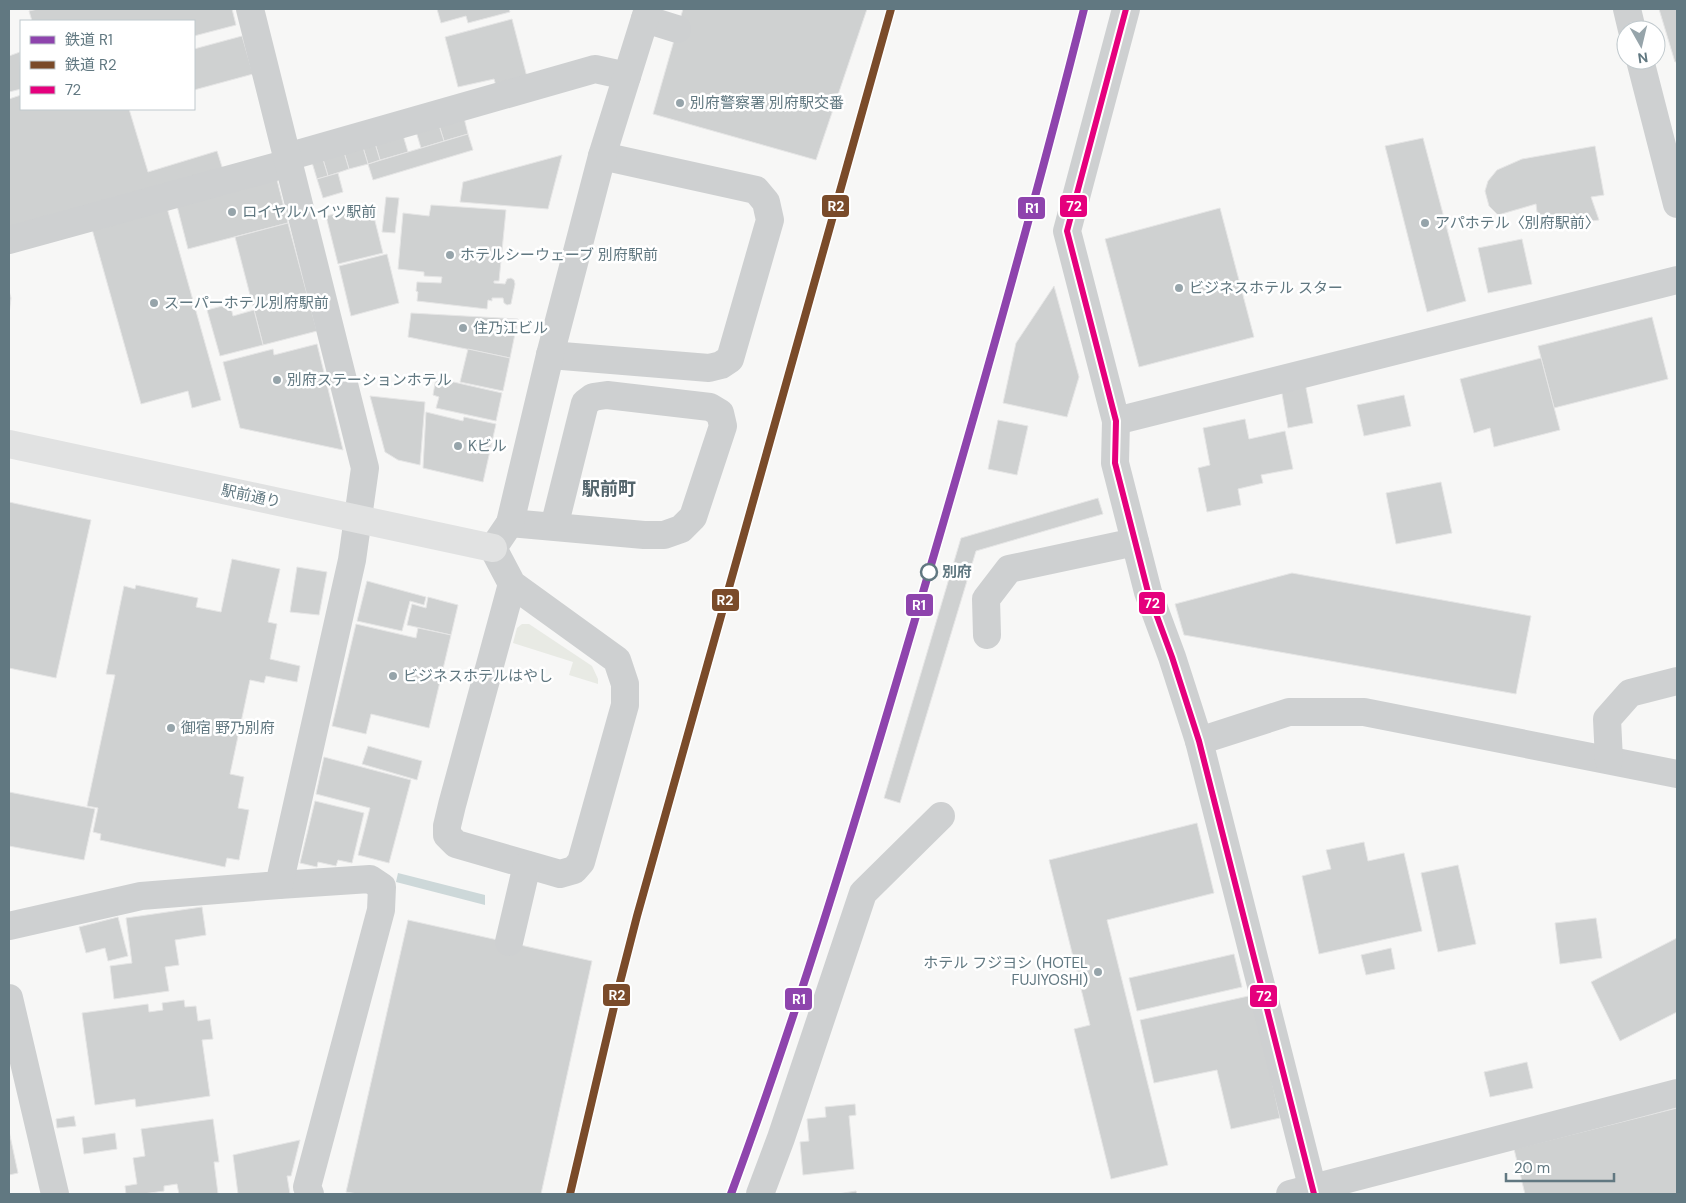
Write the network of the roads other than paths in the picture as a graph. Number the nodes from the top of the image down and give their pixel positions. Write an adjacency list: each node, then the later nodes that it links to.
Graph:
1 (250, 9): 8 (street)
2 (1130, 10): 13 (street)
3 (646, 14): 4 (street); 6 (street)
4 (677, 29)
5 (1643, 70): 9 (street)
6 (627, 76): 7 (street); 8 (street)
7 (602, 156): 12 (street); 12 (street)
8 (288, 160): 10 (street); 15 (street)
9 (1677, 204)
10 (9, 240)
11 (1677, 280): 13 (street)
12 (550, 355): 16 (street)
13 (1116, 421): 18 (street)
14 (9, 444): 15 (main road, 駅前通り)
15 (358, 519): 19 (main road, 駅前通り); 28 (street)
16 (510, 523): 17 (street); 19 (street)
17 (554, 527): 17 (street)
18 (1135, 542): 21 (street); 23 (street)
19 (493, 548): 20 (street)
20 (512, 584): 27 (street); 27 (street)
21 (987, 635)
22 (1677, 682): 24 (street)
23 (1199, 741): 24 (street); 33 (street)
24 (1609, 760): 25 (street)
25 (1677, 774)
26 (941, 816): 36 (street)
27 (527, 865): 30 (street)
28 (279, 885): 29 (street); 35 (street)
29 (9, 926)
30 (509, 942)
31 (9, 998): 34 (street)
32 (1677, 1093): 33 (street)
33 (1305, 1193)
34 (55, 1194)
35 (310, 1194)
36 (760, 1194)

